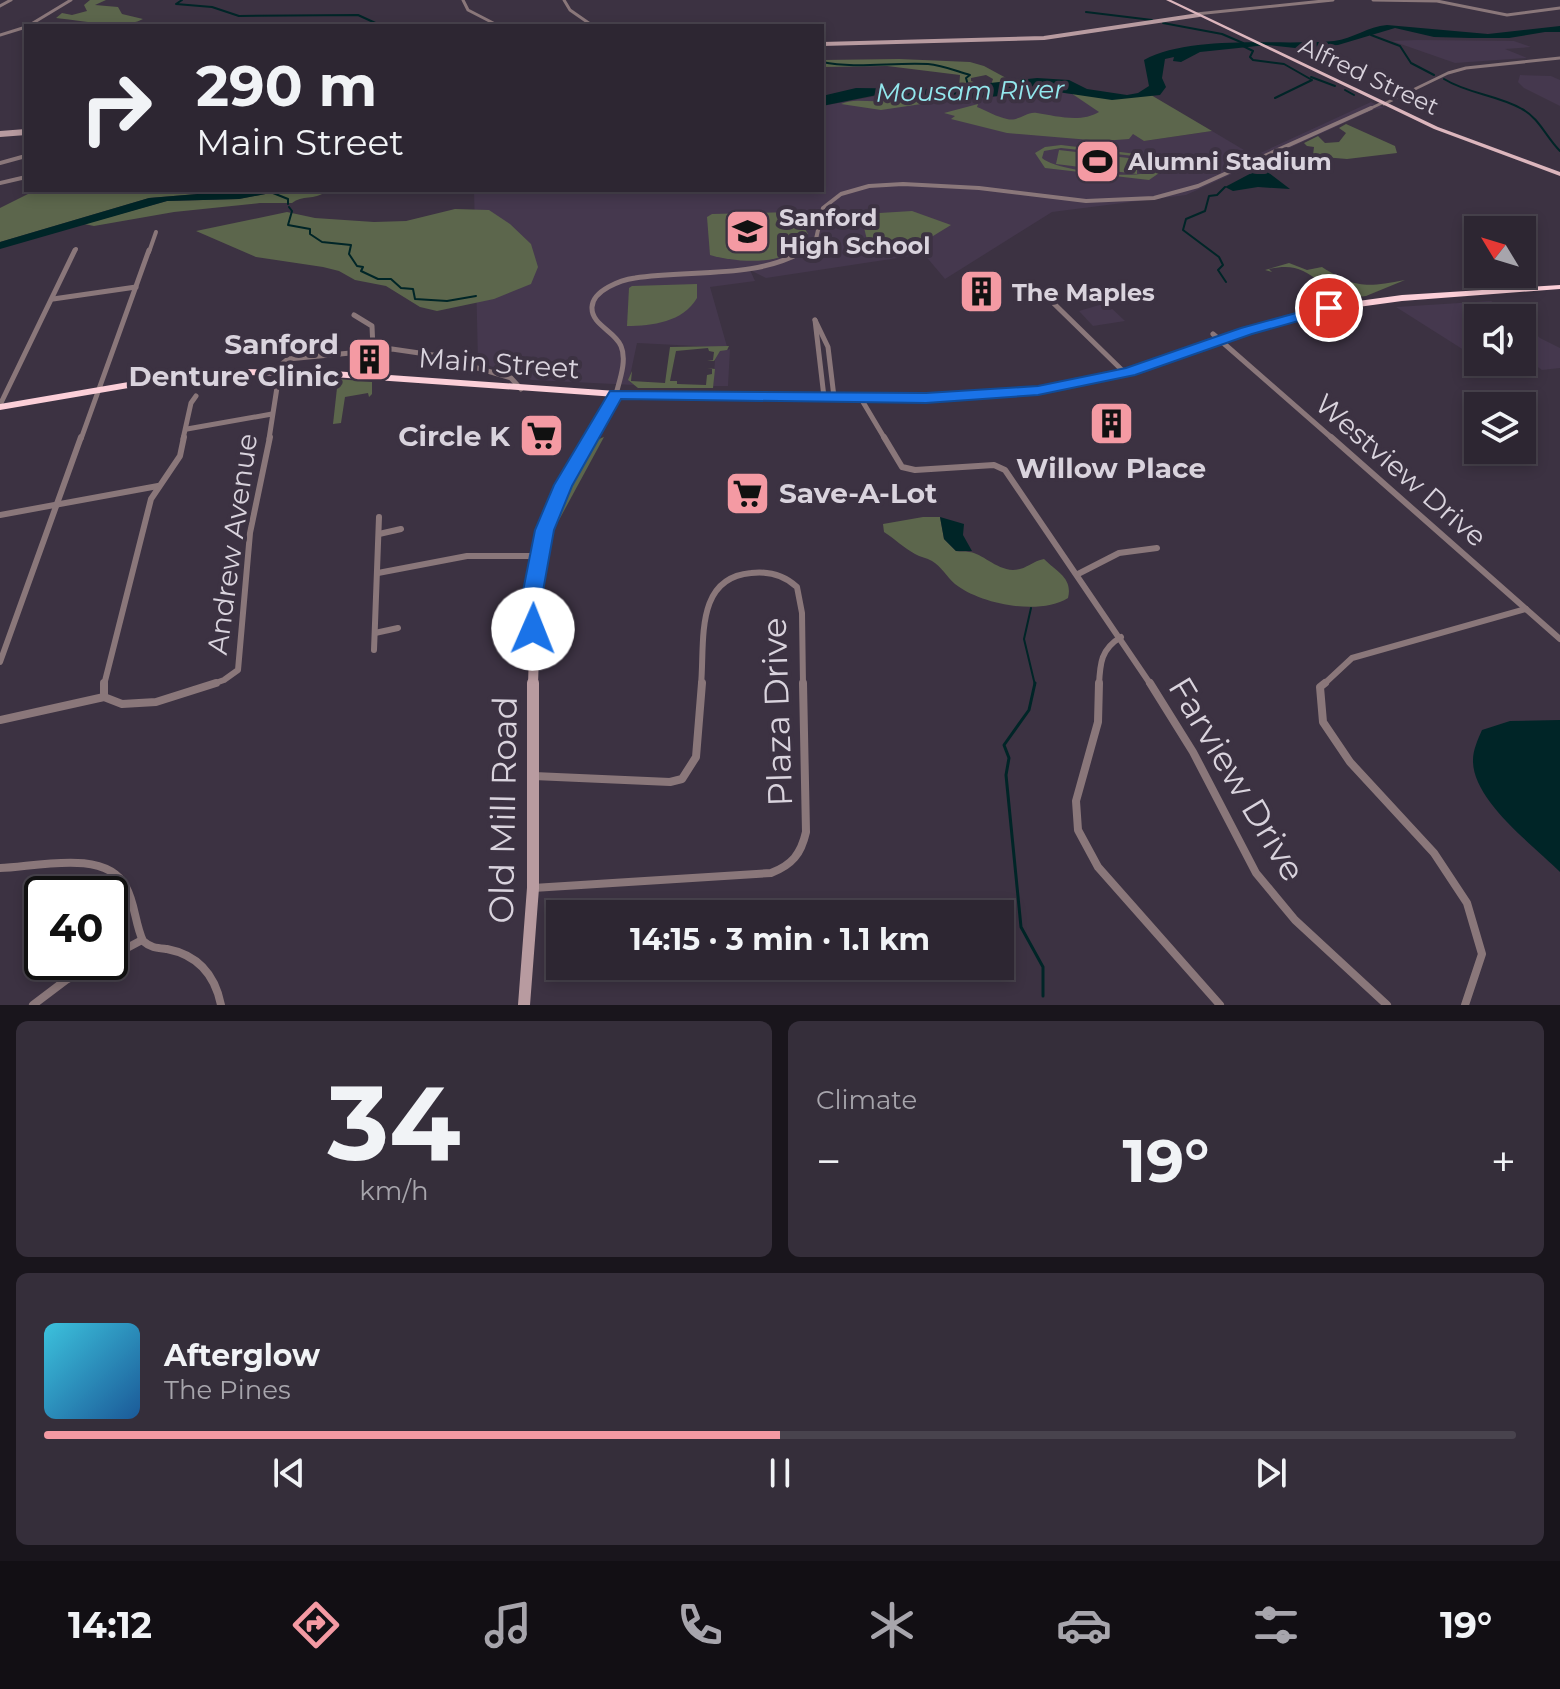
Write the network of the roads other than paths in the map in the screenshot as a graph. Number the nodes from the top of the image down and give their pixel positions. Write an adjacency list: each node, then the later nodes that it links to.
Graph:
1 (11, 0): 8 (street)
2 (71, 0): 11 (street)
3 (463, 0): 12 (street)
4 (564, 0): 13 (street)
5 (1168, 0): 10 (main road, Alfred Street)
6 (1333, 0): 10 (street)
7 (1373, 0): 9 (street)
8 (0, 6)
9 (1560, 8)
10 (1198, 14): 16 (street); 19 (main road, Alfred Street)
11 (30, 24)
12 (495, 24)
13 (590, 24)
14 (24, 27): 15 (street)
15 (0, 35)
16 (824, 44)
17 (1560, 58): 18 (street)
18 (1396, 97): 19 (street); 19 (street)
19 (1381, 102): 24 (main road, Alfred Street); 41 (street)
20 (24, 132): 21 (street)
21 (0, 134)
22 (22, 157): 23 (street)
23 (0, 163)
24 (1560, 174)
25 (24, 177): 26 (street)
26 (0, 183)
27 (156, 232): 29 (street)
28 (76, 249): 32 (street)
29 (136, 287): 32 (street); 39 (street)
30 (1558, 289): 34 (highway, Main Street)
31 (1040, 290): 38 (street)
32 (53, 299): 45 (street)
33 (354, 315): 35 (street)
34 (1216, 338): 38 (highway, Main Street); 58 (street, Westview Drive)
35 (373, 349): 36 (street); 40 (street)
36 (272, 372): 37 (highway, Main Street); 39 (highway, Main Street)
37 (284, 372): 40 (highway, Main Street); 46 (street, Andrew Avenue)
38 (1125, 373): 44 (highway, Main Street)
39 (99, 389): 45 (highway, Main Street); 49 (street)
40 (521, 389): 41 (highway, Main Street)
41 (616, 394): 43 (highway, Main Street); 55 (street, Old Mill Road)
42 (196, 396): 47 (street)
43 (829, 397): 43 (street); 44 (highway, Main Street)
44 (860, 397): 57 (street, Farview Drive)
45 (0, 406)
46 (272, 414): 47 (street); 65 (street, Andrew Avenue)
47 (187, 429): 48 (street)
48 (158, 486): 49 (street); 65 (street)
49 (58, 503): 50 (street); 64 (street)
50 (0, 515)
51 (379, 517): 53 (street)
52 (401, 529): 53 (street)
53 (379, 534): 56 (street)
54 (1157, 548): 57 (street)
55 (537, 556): 56 (street); 67 (street, Old Mill Road)
56 (378, 573): 60 (street)
57 (1078, 574): 61 (street, Farview Drive)
58 (1526, 609): 62 (street, Westview Drive); 78 (street)
59 (398, 628): 60 (street)
60 (375, 633): 63 (street)
61 (1121, 637): 76 (street); 77 (street, Farview Drive)
62 (1560, 639)
63 (374, 650)
64 (0, 662)
65 (104, 697): 66 (street)
66 (0, 720)
67 (534, 776): 69 (street, Old Mill Road); 69 (street, Plaza Drive)
68 (0, 868): 70 (street)
69 (533, 888): 75 (street, Old Mill Road)
70 (142, 940): 71 (street); 74 (street)
71 (128, 947)
72 (66, 980): 73 (street)
73 (33, 1005)
74 (221, 1005)
75 (524, 1005)
76 (1220, 1005)
77 (1387, 1005)
78 (1465, 1005)

